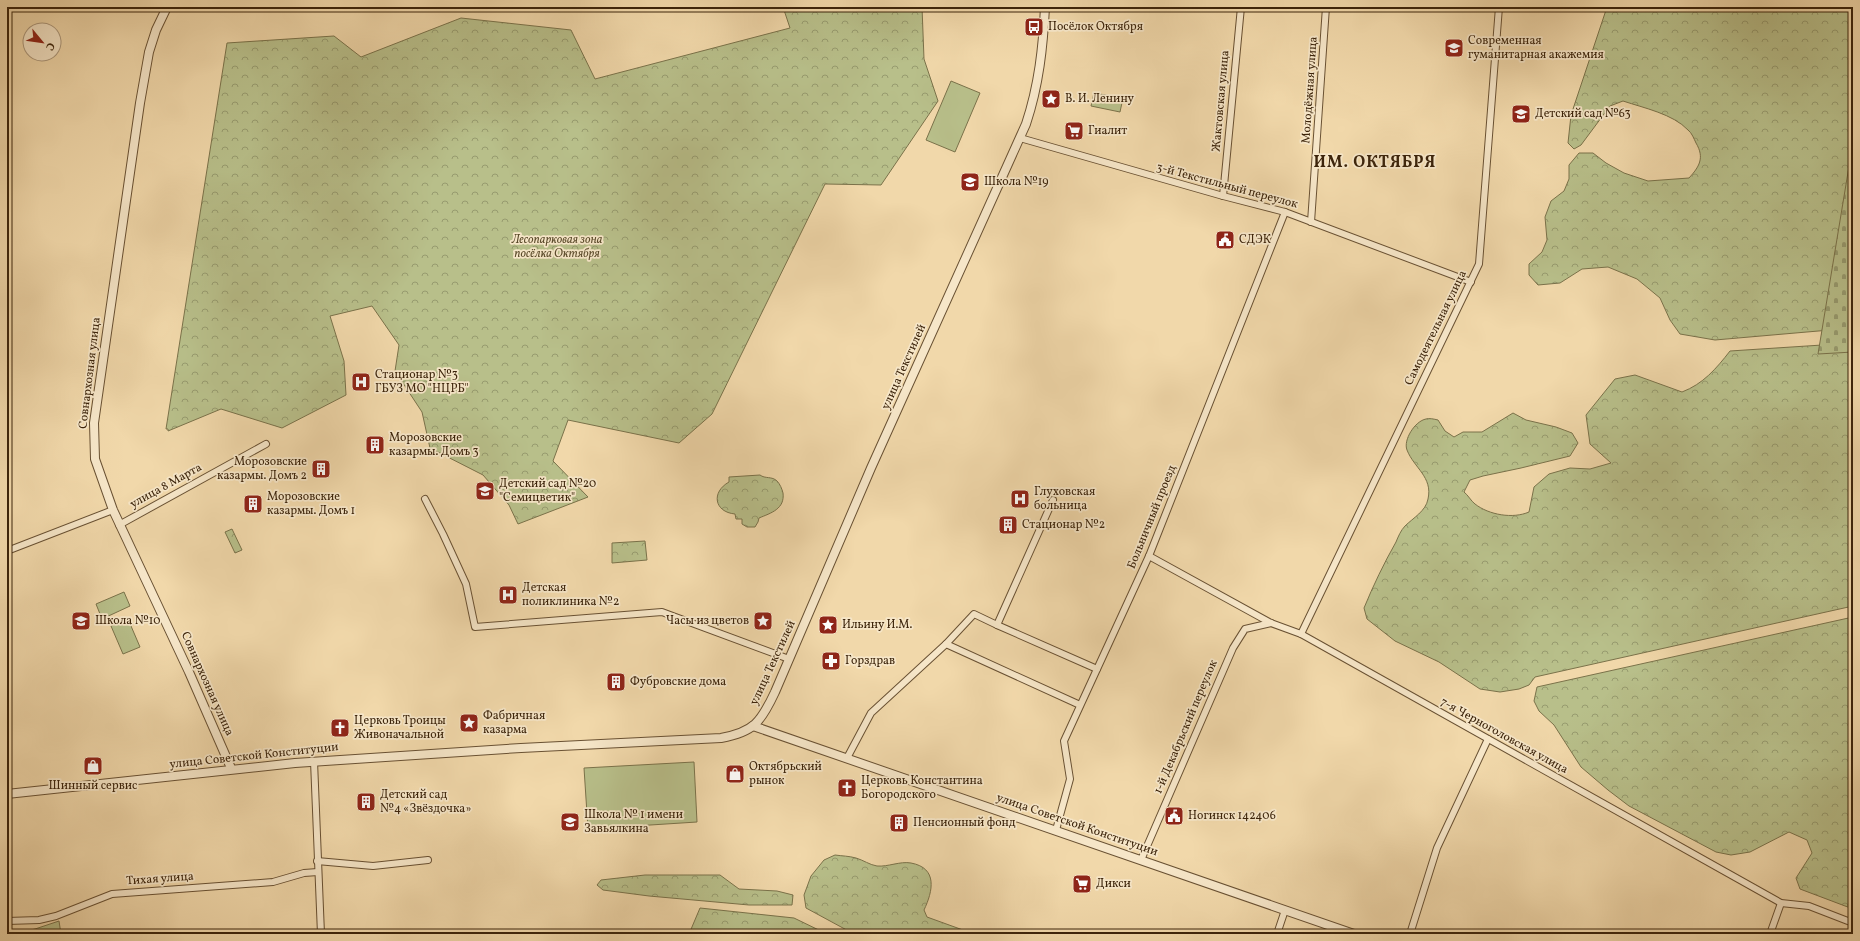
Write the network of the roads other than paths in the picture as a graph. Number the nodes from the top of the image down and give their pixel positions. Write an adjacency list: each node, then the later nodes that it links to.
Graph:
1 (167, 7): 14 (street, Совнархозная улица)
2 (1045, 7): 6 (street, улица Текстилей)
3 (1241, 7): 7 (street, Жактовская улица)
4 (1326, 7): 9 (street, Молодёжная улица)
5 (1499, 7): 10 (street, Самодеятельная улица)
6 (1020, 138): 7 (street, 3-й Текстильный переулок); 22 (street, улица Текстилей)
7 (1223, 196): 8 (street, 3-й Текстильный переулок)
8 (1285, 212): 9 (street, 3-й Текстильный переулок); 17 (street, Больничный проезд)
9 (1311, 222): 10 (street, 3-й Текстильный переулок)
10 (1471, 282): 20 (street, Самодеятельная улица)
11 (266, 444): 15 (street, улица 8 Марта)
12 (425, 499): 22 (street)
13 (1053, 500): 19 (street)
14 (113, 510): 15 (street, Совнархозная улица); 16 (street)
15 (120, 525): 29 (street, Совнархозная улица)
16 (7, 551)
17 (1149, 556): 18 (street, 7-я Черноголовская улица); 23 (street, Больничный проезд)
18 (1270, 623): 20 (street, 7-я Черноголовская улица); 33 (street, 1-й Декабрьский переулок)
19 (997, 625): 21 (street); 23 (street)
20 (1301, 634): 26 (street, 7-я Черноголовская улица)
21 (946, 644): 24 (street); 27 (street)
22 (789, 659): 25 (street, улица Текстилей)
23 (1097, 669): 24 (street, Больничный проезд)
24 (1080, 705): 31 (street, Больничный проезд)
25 (753, 726): 27 (street, улица Советской Конституции); 28 (street, улица Советской Конституции)
26 (1488, 739): 36 (street, 7-я Черноголовская улица); 43 (street)
27 (847, 758): 31 (street, улица Советской Конституции)
28 (314, 761): 29 (street, улица Советской Конституции); 34 (street)
29 (231, 768): 30 (street, улица Советской Конституции)
30 (7, 794)
31 (1056, 830): 33 (street, улица Советской Конституции)
32 (428, 860): 34 (street)
33 (1141, 860): 37 (street, улица Советской Конституции)
34 (317, 861): 35 (street)
35 (318, 872): 38 (street, Тихая улица); 40 (street)
36 (1781, 903): 39 (street, 7-я Черноголовская улица); 44 (street)
37 (1285, 910): 41 (street); 42 (street, улица Советской Конституции)
38 (7, 921)
39 (1853, 922)
40 (320, 934)
41 (1277, 934)
42 (1354, 934)
43 (1410, 934)
44 (1770, 934)

